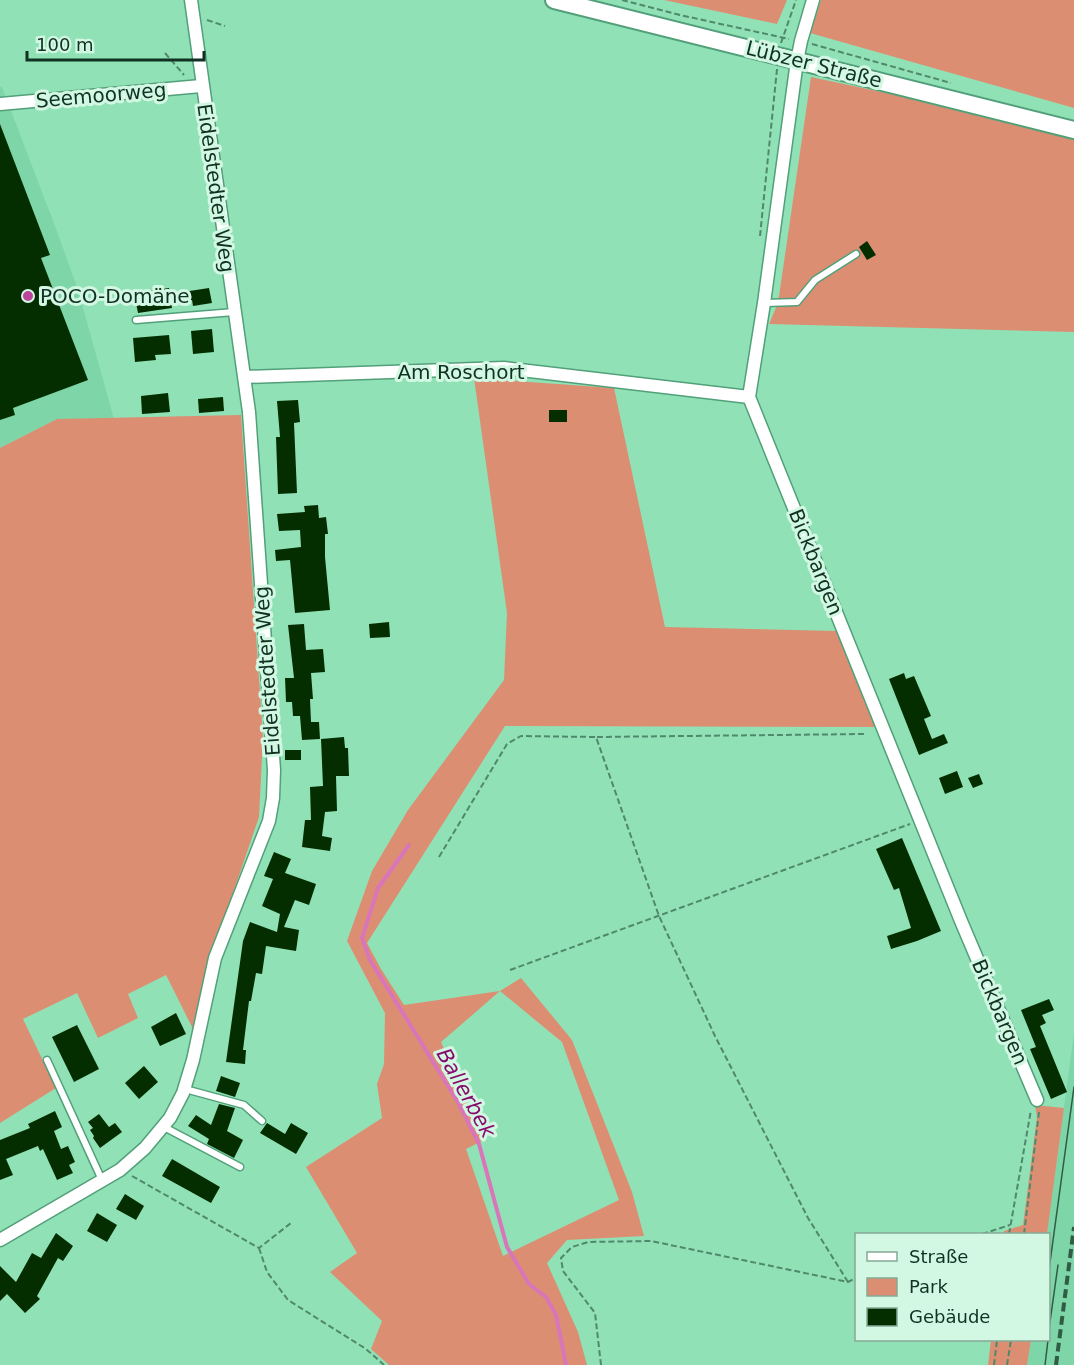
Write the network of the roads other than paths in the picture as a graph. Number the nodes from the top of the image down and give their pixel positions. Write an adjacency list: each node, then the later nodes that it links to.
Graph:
1 (190, 0): 5 (street, Eidelstedter Weg)
2 (554, 0): 4 (street, Lübzer Straße)
3 (813, 0): 4 (street)
4 (797, 61): 7 (street, Lübzer Straße); 9 (street)
5 (197, 86): 6 (street, Seemoorweg); 10 (street, Eidelstedter Weg)
6 (0, 104)
7 (1074, 130)
8 (856, 254): 9 (lane)
9 (764, 303): 13 (street)
10 (235, 312): 11 (lane); 12 (street, Eidelstedter Weg)
11 (136, 320)
12 (245, 377): 13 (street, Am Roschort); 15 (street, Eidelstedter Weg)
13 (748, 397): 16 (street, Bickbargen)
14 (47, 1060): 20 (lane)
15 (184, 1089): 17 (lane); 18 (street, Eidelstedter Weg)
16 (1037, 1100)
17 (262, 1121)
18 (164, 1127): 19 (lane); 20 (street, Eidelstedter Weg)
19 (240, 1167)
20 (102, 1181): 21 (street, Eidelstedter Weg)
21 (0, 1240)

